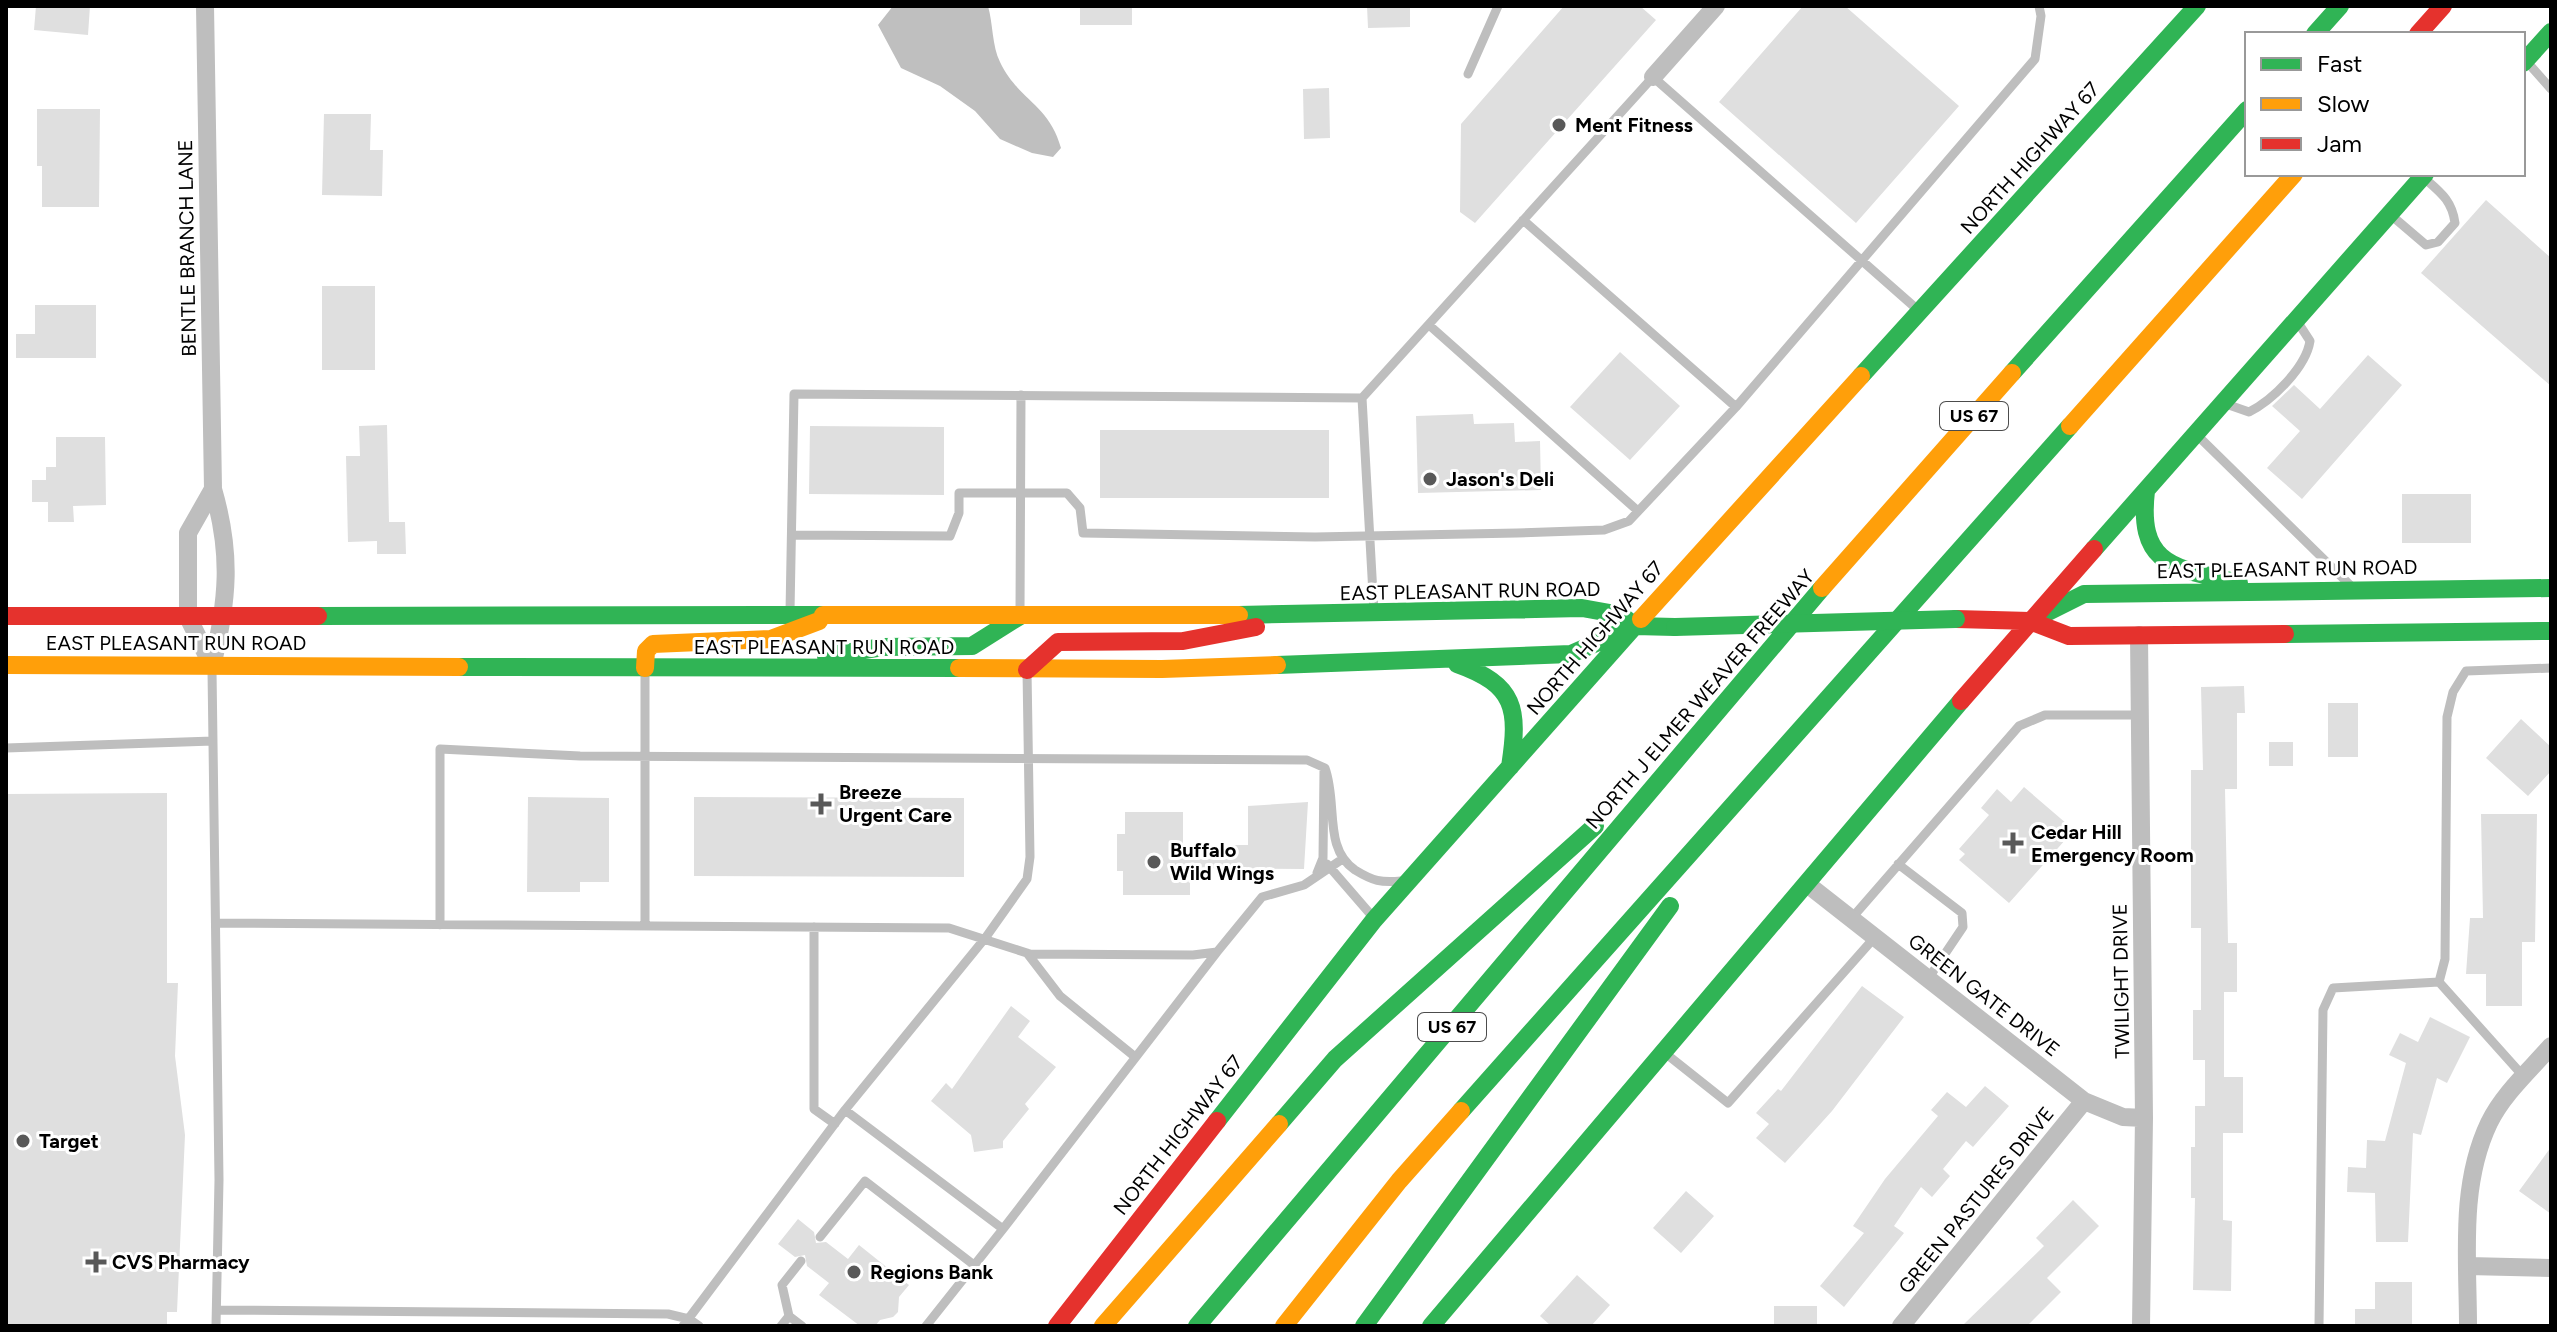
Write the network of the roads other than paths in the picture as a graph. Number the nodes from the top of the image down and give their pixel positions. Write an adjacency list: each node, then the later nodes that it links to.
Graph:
1 (205, 6): 31 (street, BENTLE BRANCH LANE)
2 (1498, 6): 13 (lane)
3 (1716, 6): 14 (street)
4 (2039, 6): 22 (lane)
5 (2197, 6): 23 (main road, NORTH HIGHWAY 67)
6 (2340, 6): 8 (main road)
7 (2443, 6): 9 (main road)
8 (2317, 32)
9 (2420, 32)
10 (2551, 32): 11 (main road)
11 (2525, 61)
12 (2525, 63): 15 (lane)
13 (1468, 74)
14 (1653, 77): 21 (lane); 22 (lane)
15 (2551, 89)
16 (2245, 112): 60 (main road, NORTH J ELMER WEAVER FREEWAY / US 67)
17 (2292, 176): 61 (main road, US 67)
18 (2423, 176): 20 (main road)
19 (2425, 176): 20 (lane)
20 (2390, 214): 24 (main road)
21 (1523, 220): 25 (lane); 29 (lane)
22 (1862, 261): 23 (lane); 29 (lane)
23 (1921, 312): 49 (main road, NORTH HIGHWAY 67)
24 (2296, 319): 28 (main road); 28 (lane)
25 (1429, 325): 27 (lane); 34 (lane)
26 (1021, 395): 27 (lane); 33 (lane); 35 (lane)
27 (1362, 398): 36 (lane)
28 (2223, 403): 30 (main road)
29 (1736, 407): 34 (lane)
30 (2195, 434): 32 (main road); 38 (lane)
31 (213, 489): 46 (street); 47 (street, BENTLE BRANCH LANE)
32 (2146, 490): 39 (main road); 48 (main road)
33 (1020, 493): 35 (lane); 36 (lane); 45 (lane)
34 (1638, 511): 36 (lane)
35 (792, 535): 43 (lane)
36 (1370, 536): 40 (lane)
37 (2551, 588): 38 (main road, EAST PLEASANT RUN ROAD)
38 (2356, 591): 39 (main road, EAST PLEASANT RUN ROAD)
39 (2269, 592): 48 (main road, EAST PLEASANT RUN ROAD)
40 (1374, 614): 41 (main road, EAST PLEASANT RUN ROAD); 49 (main road, EAST PLEASANT RUN ROAD)
41 (1317, 615): 45 (main road, EAST PLEASANT RUN ROAD); 58 (main road)
42 (6, 616): 46 (main road, EAST PLEASANT RUN ROAD)
43 (790, 616): 44 (main road, EAST PLEASANT RUN ROAD); 47 (main road, EAST PLEASANT RUN ROAD)
44 (834, 616): 45 (main road, EAST PLEASANT RUN ROAD); 55 (main road)
45 (1020, 616): 57 (main road)
46 (188, 617): 47 (main road, EAST PLEASANT RUN ROAD); 54 (street)
47 (224, 617): 54 (street, BENTLE BRANCH LANE)
48 (2030, 621): 49 (main road, EAST PLEASANT RUN ROAD, bridge); 51 (main road, EAST PLEASANT RUN ROAD); 74 (main road)
49 (1635, 626): 52 (main road, EAST PLEASANT RUN ROAD); 67 (main road, NORTH HIGHWAY 67)
50 (2551, 631): 51 (main road, EAST PLEASANT RUN ROAD)
51 (2139, 635): 59 (street, TWILIGHT DRIVE)
52 (1442, 660): 58 (main road, EAST PLEASANT RUN ROAD); 67 (main road)
53 (6, 665): 54 (main road, EAST PLEASANT RUN ROAD)
54 (212, 666): 55 (main road, EAST PLEASANT RUN ROAD); 62 (lane)
55 (645, 668): 57 (main road, EAST PLEASANT RUN ROAD); 64 (lane)
56 (2551, 668): 86 (lane)
57 (748, 669): 58 (main road, EAST PLEASANT RUN ROAD)
58 (1027, 670): 65 (lane)
59 (2140, 715): 70 (lane); 93 (street, TWILIGHT DRIVE)
60 (1704, 726): 110 (main road); 111 (main road, NORTH J ELMER WEAVER FREEWAY / US 67)
61 (1798, 732): 112 (main road, US 67); 113 (main road)
62 (213, 741): 63 (lane); 77 (lane)
63 (6, 748)
64 (645, 756): 65 (lane); 78 (lane); 79 (lane)
65 (1029, 757): 66 (lane); 81 (lane)
66 (1325, 768): 68 (lane); 69 (lane)
67 (1510, 769): 73 (main road, NORTH HIGHWAY 67)
68 (1323, 858): 71 (lane); 72 (lane)
69 (1341, 860): 71 (lane); 73 (lane)
70 (1898, 864): 75 (lane); 85 (lane)
71 (1330, 867): 72 (lane); 76 (lane)
72 (1317, 873): 83 (lane)
73 (1409, 881): 76 (main road, NORTH HIGHWAY 67)
74 (1807, 884): 75 (street, GREEN GATE DRIVE); 88 (main road)
75 (1851, 919): 82 (street, GREEN GATE DRIVE)
76 (1374, 920): 109 (main road, NORTH HIGHWAY 67)
77 (217, 923): 78 (lane); 101 (lane)
78 (440, 925): 79 (lane)
79 (645, 926): 80 (lane)
80 (814, 927): 81 (lane); 94 (lane)
81 (986, 937): 84 (lane); 92 (lane)
82 (1875, 937): 85 (street, GREEN GATE DRIVE); 88 (lane)
83 (1217, 952): 84 (lane); 89 (lane)
84 (1027, 953): 89 (lane)
85 (1928, 979): 91 (street, GREEN GATE DRIVE)
86 (2439, 982): 90 (lane); 117 (lane)
87 (2551, 1046): 90 (street)
88 (1662, 1051): 114 (main road)
89 (1134, 1056): 95 (lane)
90 (2524, 1077): 99 (street)
91 (2084, 1101): 93 (street, GREEN GATE DRIVE); 115 (street, GREEN PASTURES DRIVE)
92 (845, 1110): 94 (lane); 95 (lane)
93 (2144, 1118): 116 (street, TWILIGHT DRIVE)
94 (835, 1124): 103 (lane)
95 (1003, 1229): 98 (lane)
96 (820, 1237): 98 (lane)
97 (801, 1261): 102 (lane)
98 (974, 1265): 108 (lane)
99 (2468, 1266): 100 (street); 118 (street)
100 (2551, 1268)
101 (217, 1310): 103 (lane); 104 (lane)
102 (789, 1316): 106 (lane); 107 (lane)
103 (686, 1323): 105 (lane)
104 (216, 1326)
105 (699, 1326)
106 (781, 1326)
107 (802, 1326)
108 (926, 1326)
109 (1057, 1326)
110 (1103, 1326)
111 (1197, 1326)
112 (1284, 1326)
113 (1364, 1326)
114 (1431, 1326)
115 (1901, 1326)
116 (2141, 1326)
117 (2319, 1326)
118 (2468, 1326)

